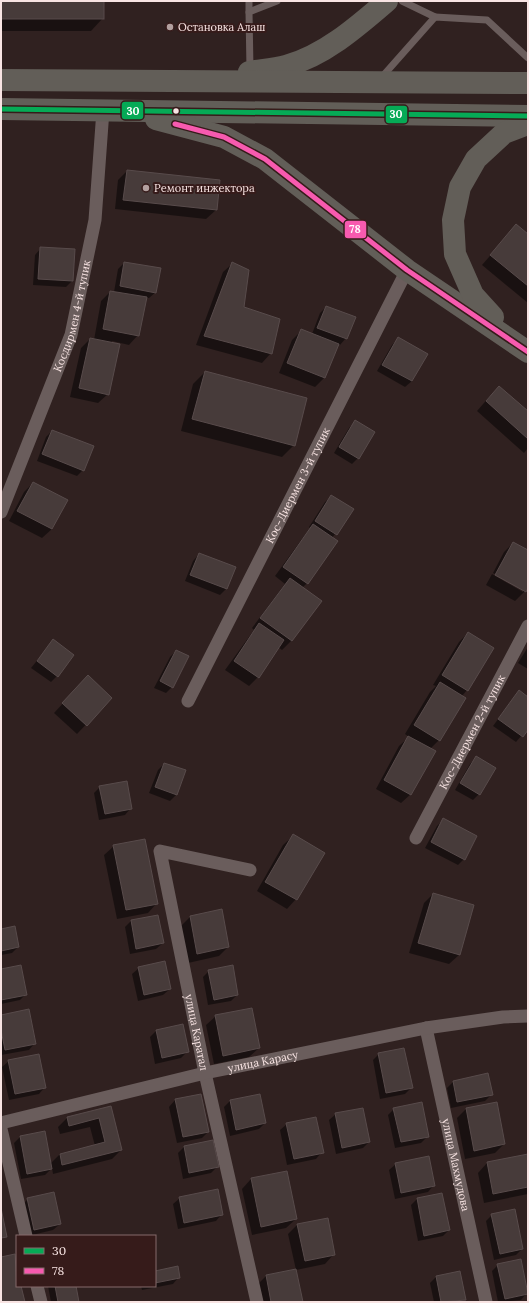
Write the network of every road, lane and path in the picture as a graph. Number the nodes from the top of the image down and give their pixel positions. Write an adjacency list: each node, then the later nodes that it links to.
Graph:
1 (249, 1): 5 (lane)
2 (277, 1): 5 (lane)
3 (387, 1): 8 (highway)
4 (402, 1): 6 (lane)
5 (249, 12): 8 (lane)
6 (435, 17): 7 (lane); 12 (lane)
7 (528, 58)
8 (250, 72): 10 (highway)
9 (1, 80): 10 (highway)
10 (158, 81): 12 (highway)
11 (528, 83): 12 (highway)
12 (377, 84)
13 (1, 109): 14 (highway)
14 (103, 110): 15 (highway); 20 (street, Косдирмен 4-й тупик)
15 (131, 111): 16 (highway); 18 (highway)
16 (528, 116)
17 (528, 124): 19 (highway)
18 (407, 270): 19 (highway); 22 (street, Кос-Диермен 3-й тупик)
19 (522, 347)
20 (1, 512)
21 (528, 626): 23 (street, Кос-Диермен 2-й тупик)
22 (188, 701)
23 (416, 838)
24 (250, 870): 27 (street, улица Каратал)
25 (528, 1016): 26 (street, улица Карасу)
26 (426, 1028): 27 (street, улица Карасу); 34 (street, улица Махмудова)
27 (205, 1073): 28 (street, улица Карасу); 33 (street, улица Каратал)
28 (1, 1124)
29 (1, 1129): 30 (street)
30 (26, 1235)
31 (37, 1287): 32 (street)
32 (41, 1302)
33 (257, 1302)
34 (486, 1302)

